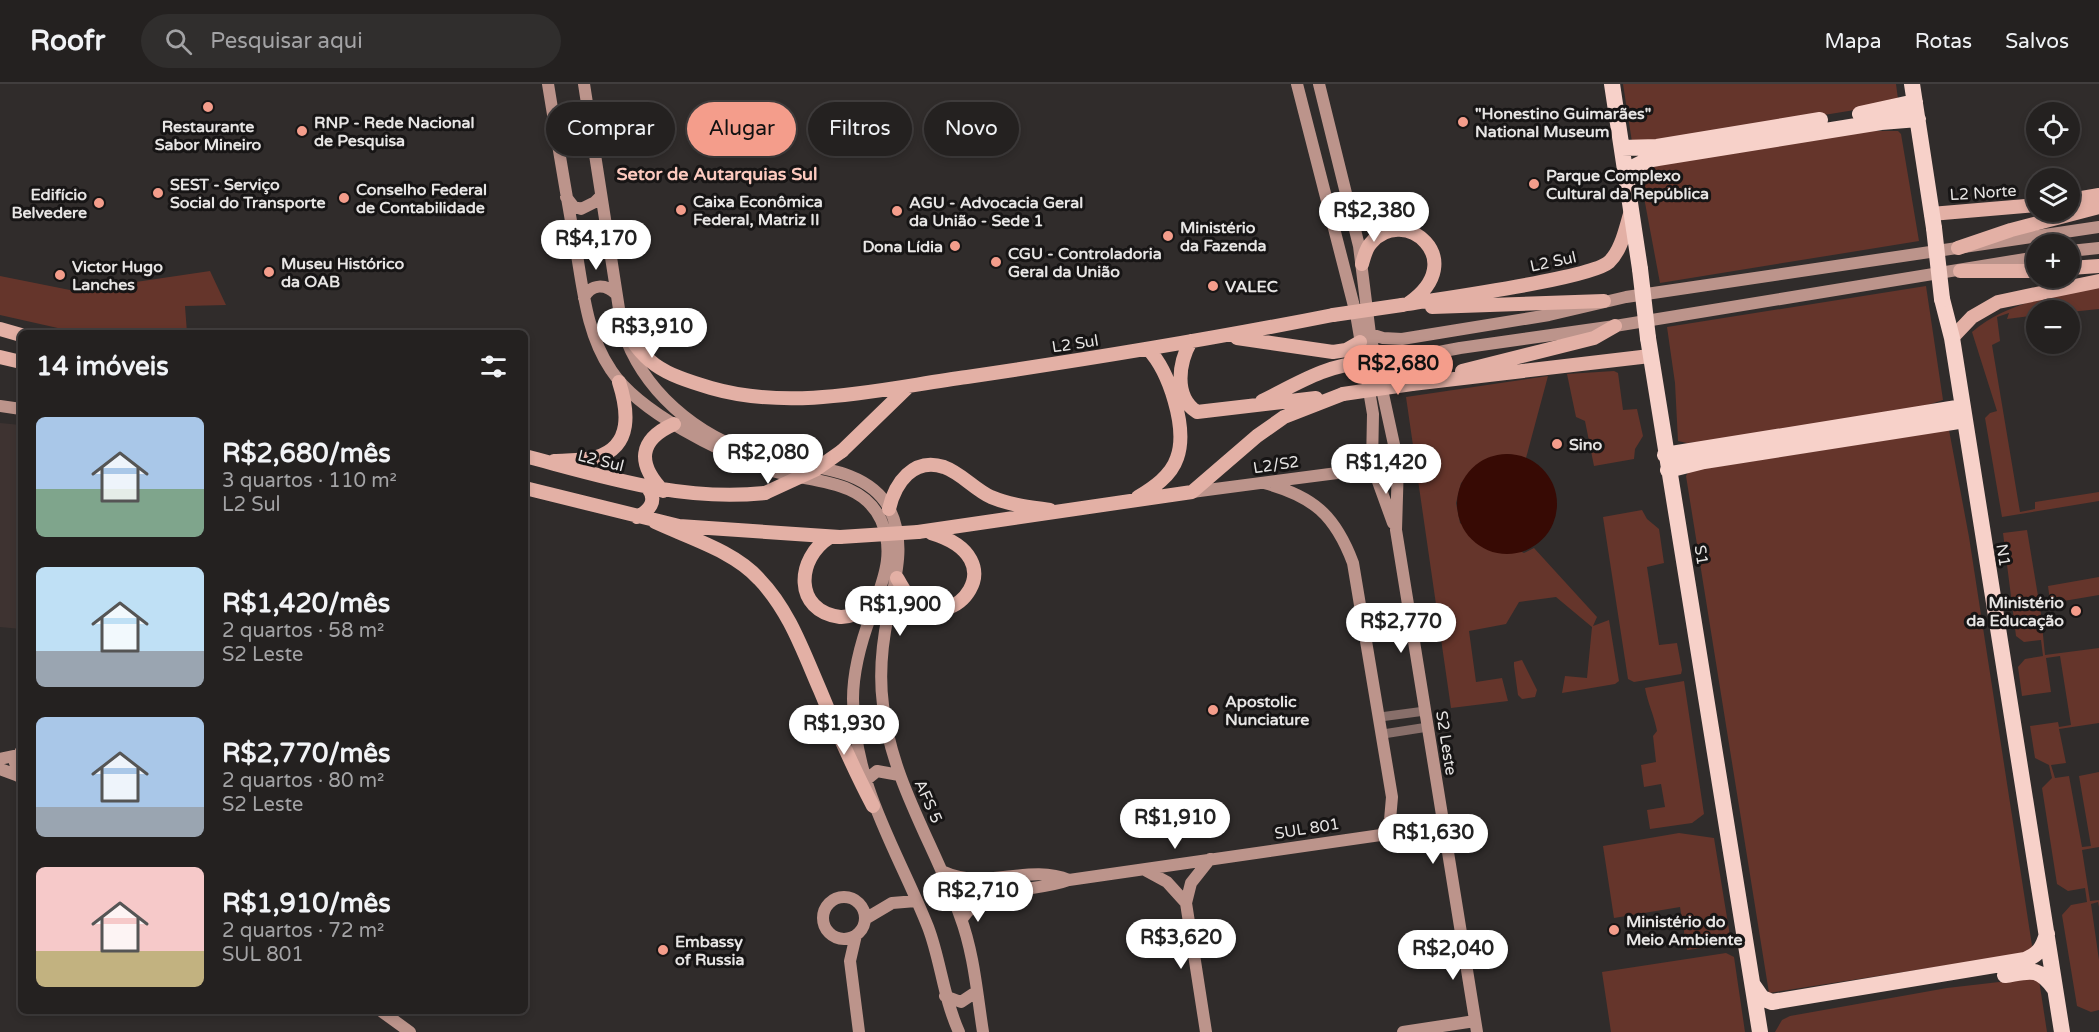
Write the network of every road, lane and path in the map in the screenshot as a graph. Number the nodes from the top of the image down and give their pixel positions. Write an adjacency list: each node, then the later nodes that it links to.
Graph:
1 (548, 84): 15 (main road)
2 (584, 84): 14 (main road)
3 (1297, 84): 10 (main road, S2 Leste)
4 (1319, 84): 11 (main road, S2 Leste)
5 (1612, 84): 9 (highway, S1)
6 (1912, 84): 7 (highway, N1)
7 (1915, 102): 8 (highway, N1); 9 (highway)
8 (1917, 119): 12 (highway); 20 (highway, N1)
9 (1622, 148): 12 (highway, S1)
10 (1316, 158): 11 (main road); 41 (main road, S2 Leste)
11 (1337, 158): 26 (main road, S2 Leste)
12 (1626, 171): 19 (highway, S1)
13 (2099, 195): 16 (main road)
14 (600, 196): 15 (main road); 32 (main road)
15 (566, 197): 33 (main road)
16 (2080, 198)
17 (2026, 207): 20 (main road, L2 Norte)
18 (2099, 207): 22 (main road)
19 (1631, 211): 35 (main road, L2 Sul); 45 (highway, S1, bridge)
20 (1932, 221): 42 (highway, N1, bridge)
21 (2099, 227): 22 (main road)
22 (1958, 248): 34 (main road)
23 (2099, 248): 24 (main road)
24 (2080, 250)
25 (2026, 259): 29 (main road)
26 (1362, 264): 35 (main road); 41 (main road, S2 Leste)
27 (2099, 266): 28 (main road)
28 (2080, 267)
29 (1960, 271): 30 (main road); 37 (main road)
30 (2026, 271)
31 (2099, 281): 42 (main road)
32 (616, 294): 33 (main road); 36 (main road)
33 (584, 298): 51 (main road)
34 (1604, 301): 35 (main road); 41 (main road)
35 (1404, 305): 40 (main road, L2 Sul, bridge)
36 (619, 317): 52 (main road); 72 (main road)
37 (1616, 326): 49 (main road); 50 (main road)
38 (0, 329): 39 (main road)
39 (18, 334)
40 (1226, 336): 41 (main road); 43 (main road, L2 Sul)
41 (1365, 338): 48 (main road, S2 Leste); 49 (main road, S2 Leste)
42 (1953, 338): 57 (highway, N1)
43 (1191, 341): 44 (main road, L2 Sul); 54 (main road)
44 (1148, 349): 52 (main road, L2 Sul); 71 (main road)
45 (1650, 356): 50 (main road); 63 (highway, S1)
46 (0, 357): 47 (main road)
47 (18, 361)
48 (1364, 363): 54 (main road); 60 (main road, S2 Leste)
49 (1377, 370): 59 (main road, S2 Leste)
50 (1438, 380): 53 (main road, bridge)
51 (619, 382): 58 (main road); 62 (main road)
52 (909, 386): 69 (main road, L2 Sul, bridge)
53 (1340, 395): 54 (main road); 70 (main road)
54 (1255, 404)
55 (0, 406): 56 (main road)
56 (18, 409)
57 (1964, 414): 63 (highway); 108 (highway, N1)
58 (674, 424): 69 (main road); 80 (main road)
59 (1392, 439): 60 (main road); 65 (main road, S2 Leste)
60 (1372, 441): 64 (main road, S2 Leste)
61 (528, 457): 62 (main road, L2 Sul)
62 (545, 462): 67 (main road, L2 Sul)
63 (1667, 463): 112 (highway, S1)
64 (1376, 476): 65 (main road, L2/S2); 66 (main road, L2/S2); 76 (main road, S2 Leste)
65 (1398, 478): 76 (main road, S2 Leste)
66 (1264, 483): 70 (main road, L2/S2); 82 (main road)
67 (648, 488): 69 (main road, L2 Sul); 74 (main road)
68 (528, 489): 74 (main road)
69 (663, 491)
70 (1192, 492): 71 (main road)
71 (1133, 500): 73 (main road)
72 (889, 509): 73 (main road); 79 (main road, AFS 5)
73 (1065, 512): 77 (main road)
74 (637, 518): 75 (main road)
75 (655, 522): 78 (main road); 93 (main road)
76 (1396, 530): 81 (main road, S2 Leste)
77 (922, 532): 78 (main road, bridge); 79 (main road)
78 (835, 537): 80 (main road)
79 (897, 578): 90 (main road, AFS 5)
80 (874, 604): 92 (main road)
81 (1425, 711): 82 (street); 83 (main road, S2 Leste)
82 (1380, 717): 84 (main road)
83 (1428, 727): 84 (street); 94 (main road, S2 Leste)
84 (1383, 734): 95 (main road)
85 (18, 753): 87 (main road)
86 (18, 756): 89 (main road)
87 (0, 759)
88 (0, 769): 91 (main road)
89 (18, 771)
90 (899, 775): 92 (main road); 98 (main road, AFS 5)
91 (18, 776)
92 (866, 780): 93 (main road)
93 (873, 806): 101 (main road)
94 (1443, 826): 95 (main road, SUL 801); 117 (main road, S2 Leste)
95 (1382, 834): 96 (main road, SUL 801)
96 (1209, 859): 97 (main road, SUL 801); 104 (main road)
97 (1145, 870): 100 (main road, SUL 801); 104 (main road)
98 (944, 872): 99 (main road, SUL 801); 107 (main road, AFS 5)
99 (1018, 877): 100 (main road, SUL 801); 102 (main road)
100 (1069, 880): 102 (main road, SUL 801)
101 (908, 883): 103 (main road); 105 (main road)
102 (1020, 890): 107 (main road, SUL 801)
103 (916, 901): 106 (main road); 115 (main road)
104 (1186, 903): 123 (main road)
105 (861, 906): 106 (main road); 110 (main road)
106 (865, 919): 109 (main road)
107 (962, 920): 114 (main road, AFS 5)
108 (2047, 933): 112 (highway); 113 (highway, N1)
109 (856, 935): 110 (main road); 111 (main road)
110 (833, 937): 111 (main road)
111 (850, 961): 120 (main road)
112 (1753, 985): 118 (highway, S1)
113 (2054, 988): 118 (highway); 125 (highway, N1)
114 (976, 992): 115 (main road); 122 (main road, AFS 5)
115 (945, 996): 121 (main road)
116 (385, 1014): 119 (main road)
117 (1476, 1026): 124 (main road)
118 (1760, 1031)
119 (410, 1032)
120 (859, 1032)
121 (959, 1032)
122 (983, 1032)
123 (1206, 1032)
124 (1402, 1032)
125 (2062, 1032)

